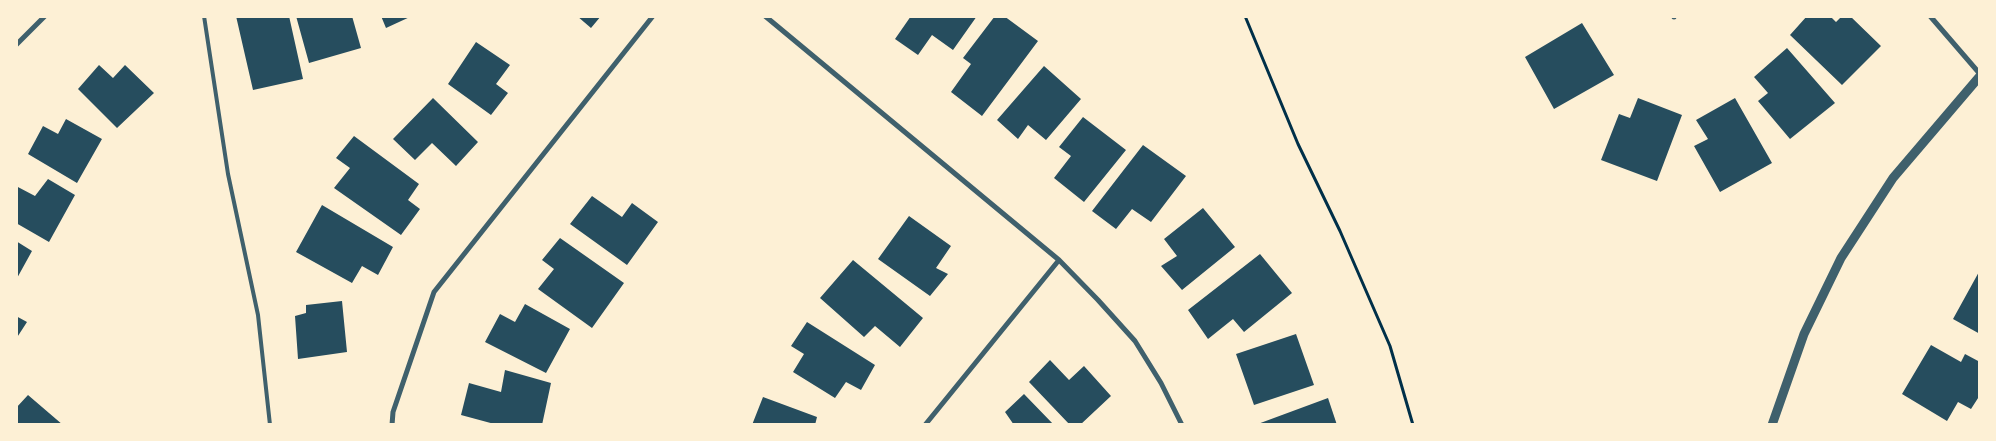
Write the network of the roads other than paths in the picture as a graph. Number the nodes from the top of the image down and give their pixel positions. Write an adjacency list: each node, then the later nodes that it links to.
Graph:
1 (45, 16): 6 (street)
2 (204, 16): 9 (lane)
3 (653, 16): 10 (street)
4 (765, 16): 8 (street)
5 (1930, 16): 7 (street)
6 (16, 45)
7 (1980, 75): 13 (street)
8 (1059, 260): 11 (street); 12 (street)
9 (270, 425)
10 (392, 425)
11 (925, 425)
12 (1182, 425)
13 (1772, 425)

